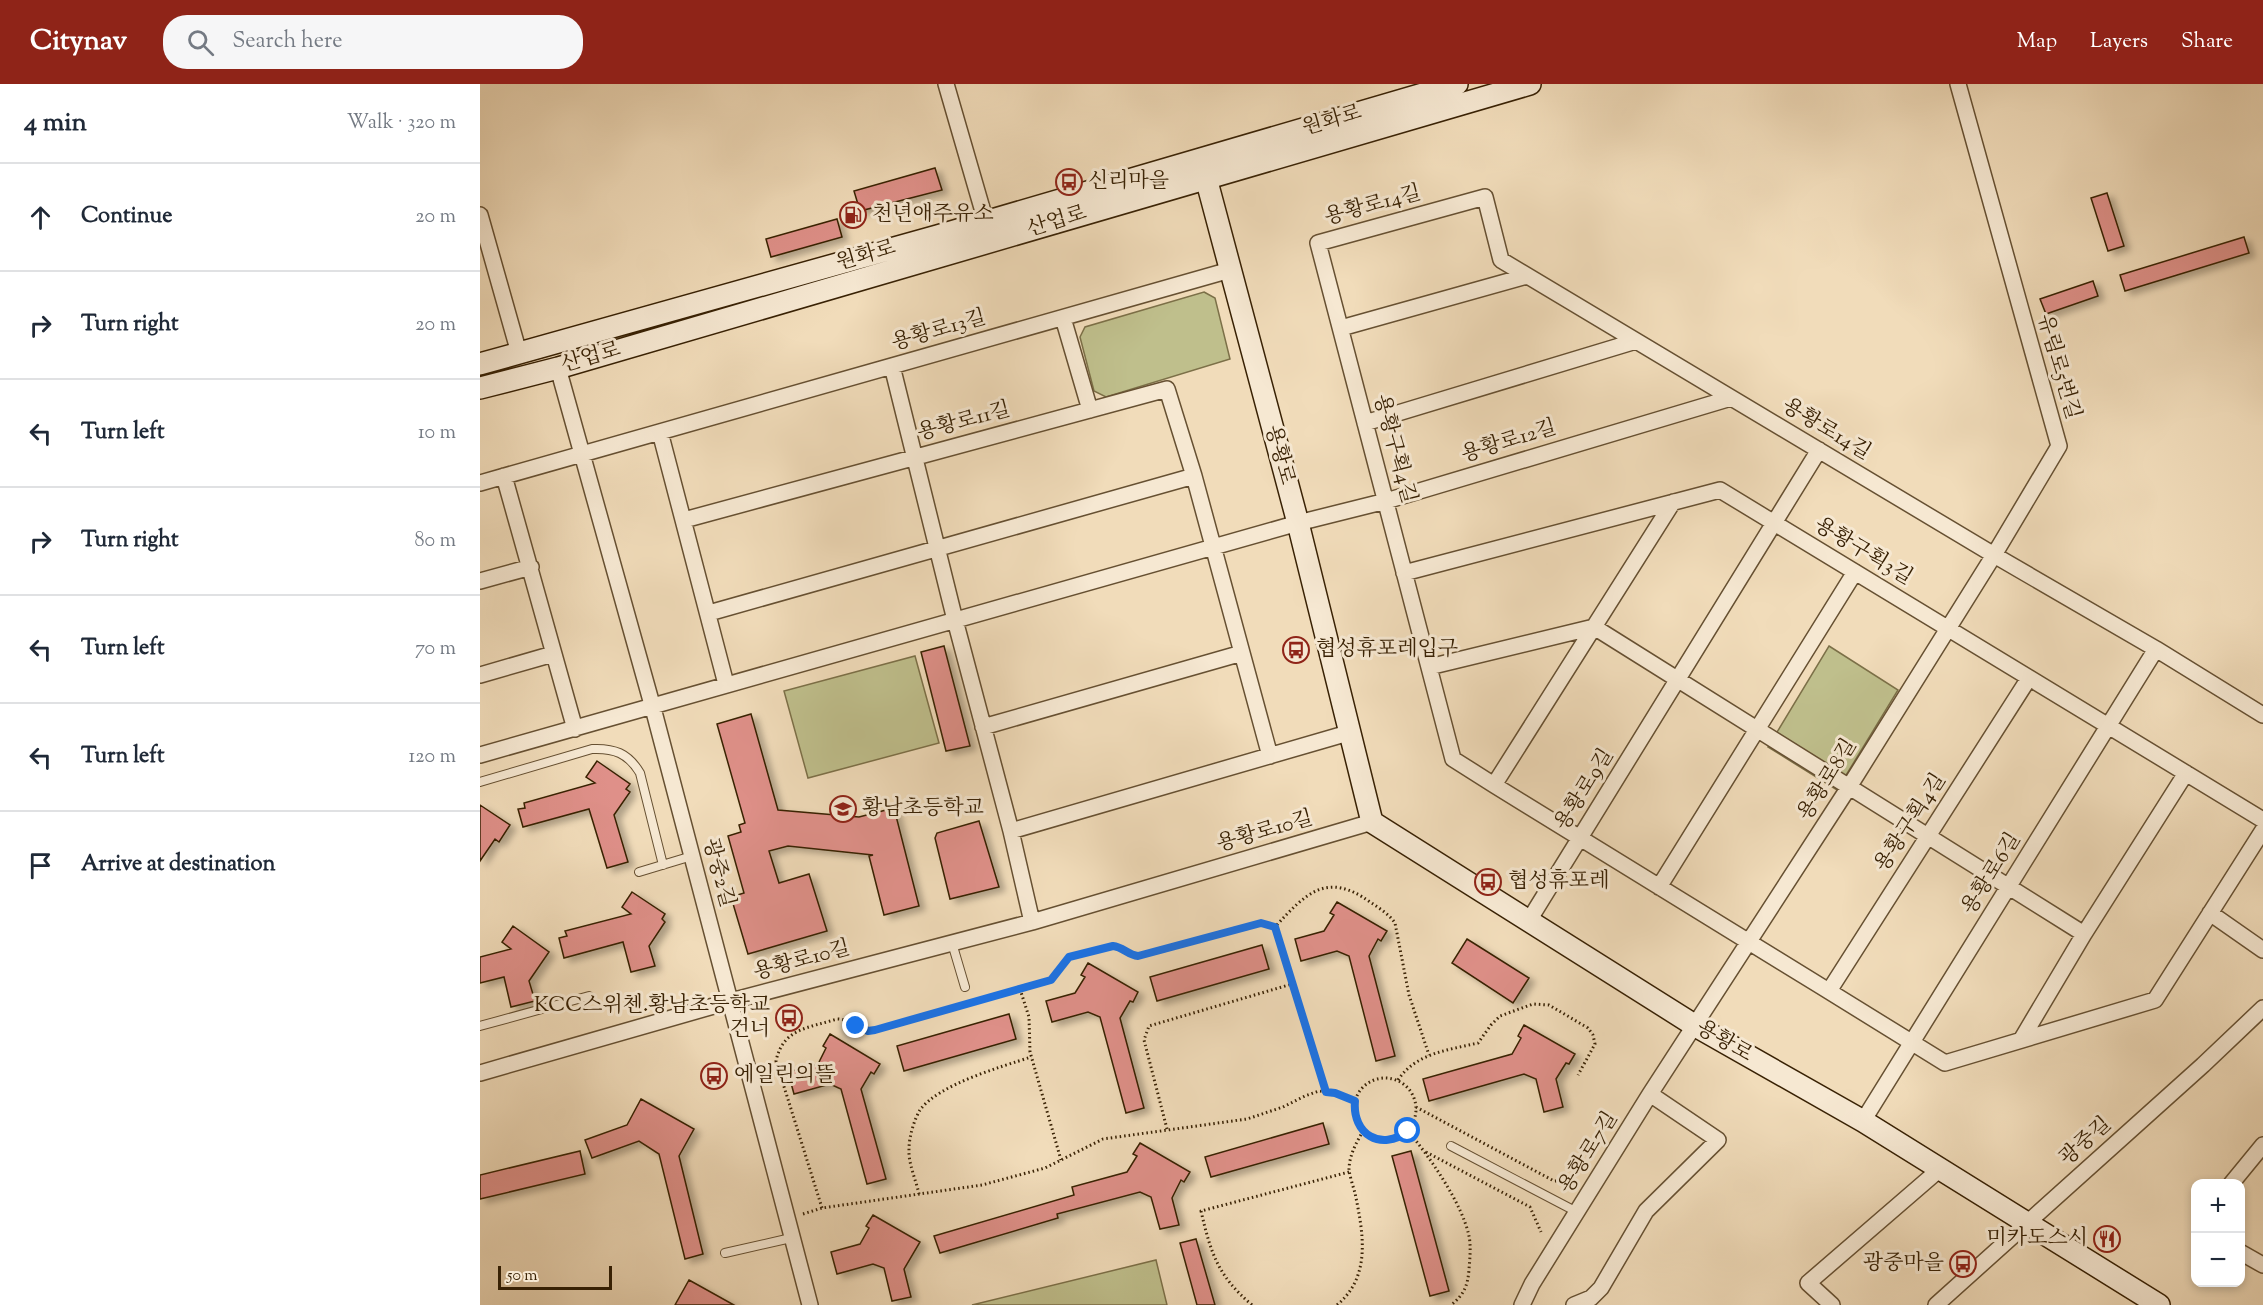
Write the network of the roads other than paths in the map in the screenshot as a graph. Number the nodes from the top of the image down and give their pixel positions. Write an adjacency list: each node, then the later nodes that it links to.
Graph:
1 (946, 84): 7 (street)
2 (1457, 84): 7 (street, 원화로)
3 (1530, 84): 5 (street, 산업로)
4 (1958, 84): 36 (street, 유림로5번길)
5 (1206, 178): 9 (street, 용황로); 17 (street, 산업로)
6 (480, 215): 14 (street)
7 (986, 222): 14 (street, 원화로)
8 (1318, 243): 10 (street, 용황로14길); 12 (street, 용황구획4길)
9 (1230, 270): 11 (street, 용황로13길); 32 (street, 용황로)
10 (1527, 276): 12 (street); 13 (street, 용황로14길)
11 (1063, 318): 16 (street, 용황로13길); 20 (street)
12 (1341, 328): 21 (street, 용황구획4길)
13 (1636, 341): 19 (street, 용황로14길); 21 (street)
14 (519, 353): 15 (street, 원화로)
15 (480, 364)
16 (892, 366): 22 (street, 용황로13길); 25 (street)
17 (558, 368): 18 (street, 산업로); 24 (street, 광중2길)
18 (480, 388)
19 (1731, 398): 23 (street, 용황로14길); 29 (street, 용황로12길)
20 (1090, 410): 25 (street, 용황로11길); 27 (street, 용황로11길)
21 (1365, 423): 29 (street, 용황구획4길)
22 (660, 432): 24 (street, 용황로13길); 31 (street)
23 (1819, 450): 33 (street, 용황로9길); 36 (street, 용황로14길)
24 (582, 454): 26 (street, 용황로13길); 53 (street, 광중2길)
25 (915, 457): 31 (street, 용황로11길); 35 (street)
26 (504, 476): 28 (street, 용황로13길); 37 (street)
27 (1194, 476): 34 (street, 용황로11길); 35 (street)
28 (480, 483)
29 (1386, 501): 32 (street, 용황로12길); 39 (street, 용황구획4길)
30 (1673, 502): 33 (street, 용황구획3길); 39 (street, 용황구획3길); 43 (street)
31 (684, 520): 41 (street)
32 (1298, 523): 34 (street); 59 (street, 용황로)
33 (1775, 523): 38 (street, 용황구획3길); 51 (street, 용황로9길)
34 (1213, 547): 42 (street); 46 (street)
35 (939, 548): 41 (street); 42 (street)
36 (1994, 555): 44 (street, 용황로8길); 45 (street)
37 (531, 567): 40 (street); 47 (street)
38 (1855, 572): 44 (street, 용황구획3길); 58 (street)
39 (1404, 573): 48 (street, 용황구획4길)
40 (480, 581)
41 (709, 613): 52 (street)
42 (955, 620): 52 (street); 56 (street)
43 (1594, 627): 48 (street); 51 (street); 64 (street)
44 (1947, 628): 50 (street, 용황구획3길); 65 (street, 용황로8길)
45 (2156, 649): 54 (street); 55 (street, 용황로6길)
46 (1242, 653): 56 (street); 61 (street)
47 (553, 654): 49 (street); 57 (street)
48 (1429, 667): 64 (street, 용황구획4길)
49 (480, 675)
50 (2030, 678): 55 (street, 용황구획3길); 70 (street, 용황구획4길)
51 (1678, 680): 58 (street); 71 (street, 용황로9길)
52 (726, 684): 53 (street)
53 (653, 708): 57 (street); 72 (street, 광중2길)
54 (2263, 715)
55 (2108, 726): 62 (street, 용황구획3길); 76 (street, 용황로6길)
56 (984, 727): 69 (street)
57 (575, 729): 60 (street)
58 (1757, 729): 65 (street); 75 (street)
59 (1348, 733): 61 (street); 67 (street, 용황로)
60 (480, 755)
61 (1270, 756): 69 (street)
62 (2186, 773): 66 (street, 용황구획3길); 80 (street)
63 (480, 782): 73 (lane)
64 (1494, 785): 71 (street, 용황구획4길)
65 (1850, 787): 70 (street); 81 (street, 용황로8길)
66 (2263, 820)
67 (1372, 822): 78 (street, 용황로); 79 (street, 용황로10길)
68 (2263, 830): 77 (street)
69 (1011, 831): 79 (street)
70 (1928, 837): 76 (street); 85 (street, 용황구획4길)
71 (1580, 838): 75 (street, 용황구획4길); 78 (street, 용황로9길)
72 (692, 856): 73 (lane); 87 (street, 광중2길)
73 (663, 865): 74 (lane)
74 (639, 872)
75 (1659, 887): 81 (street, 용황구획4길)
76 (2008, 887): 80 (street); 92 (street, 용황로6길)
77 (2210, 913): 83 (street); 91 (street, 용황구획4길)
78 (1528, 921): 90 (street, 용황로)
79 (1032, 922): 82 (street, 용황로10길)
80 (2084, 934): 91 (street)
81 (1750, 943): 85 (street, 용황구획4길); 90 (street, 용황로8길)
82 (951, 944): 84 (lane); 87 (street, 용황로10길)
83 (2263, 950)
84 (965, 987)
85 (1829, 991): 92 (street, 용황구획4길)
86 (589, 996): 89 (lane)
87 (731, 1001): 93 (street, 용황로10길); 102 (street, 광중2길)
88 (2263, 1008): 101 (street, 광중길)
89 (480, 1026)
90 (1694, 1026): 94 (street, 용황로7길); 95 (street, 용황로)
91 (2021, 1040): 92 (street, 용황구획4길)
92 (1912, 1042): 95 (street, 용황로6길)
93 (480, 1073)
94 (1650, 1094): 100 (street, 용황로7길); 108 (street)
95 (1863, 1121): 98 (street, 용황로)
96 (2263, 1145): 99 (street)
97 (1450, 1146): 100 (lane)
98 (1940, 1169): 101 (street, 용황로); 109 (street)
99 (2235, 1179)
100 (1577, 1212): 107 (street, 용황로7길)
101 (2027, 1223): 110 (street, 광중길); 111 (street, 용황로)
102 (791, 1238): 103 (lane); 106 (street, 광중2길)
103 (725, 1253)
104 (2245, 1254): 105 (street)
105 (2263, 1265)
106 (810, 1305)
107 (1522, 1305)
108 (1574, 1305)
109 (1832, 1305)
110 (1936, 1305)
111 (2159, 1305)

